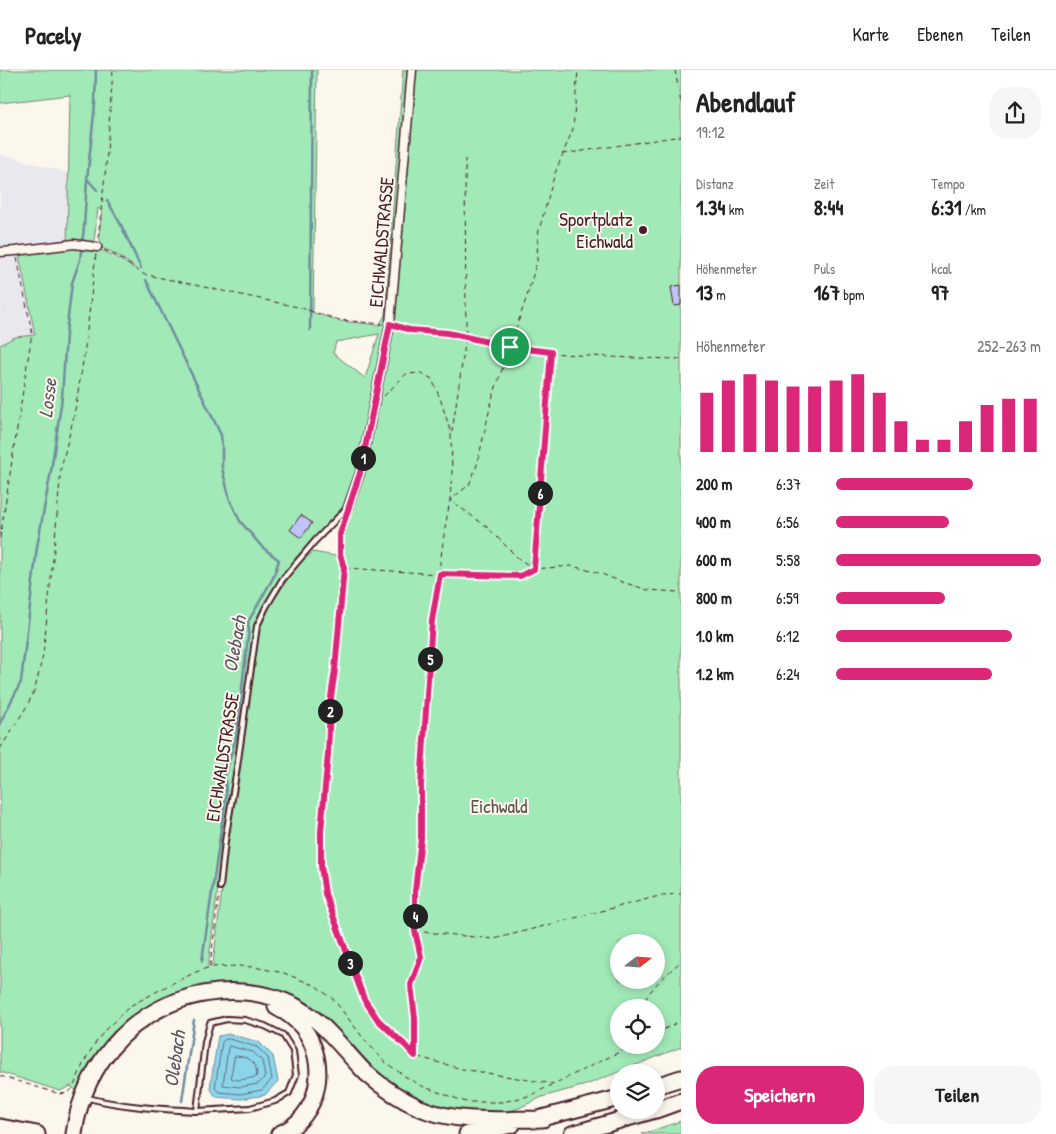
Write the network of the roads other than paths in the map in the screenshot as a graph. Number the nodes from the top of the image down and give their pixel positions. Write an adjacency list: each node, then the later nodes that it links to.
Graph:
1 (412, 70): 4 (street, EICHWALDSTRASSE)
2 (96, 247): 3 (street)
3 (0, 252)
4 (348, 507): 5 (lane, EICHWALDSTRASSE)
5 (220, 887)
6 (681, 1078): 7 (highway)
7 (665, 1083)
8 (88, 1098): 12 (lane); 18 (highway); 19 (highway)
9 (610, 1100): 13 (highway)
10 (681, 1102): 11 (highway)
11 (665, 1107)
12 (197, 1111): 12 (lane)
13 (543, 1119): 17 (highway); 20 (highway)
14 (624, 1119): 21 (highway)
15 (0, 1127): 16 (highway)
16 (37, 1134)
17 (74, 1134)
18 (80, 1134)
19 (279, 1134)
20 (467, 1134)
21 (572, 1134)

